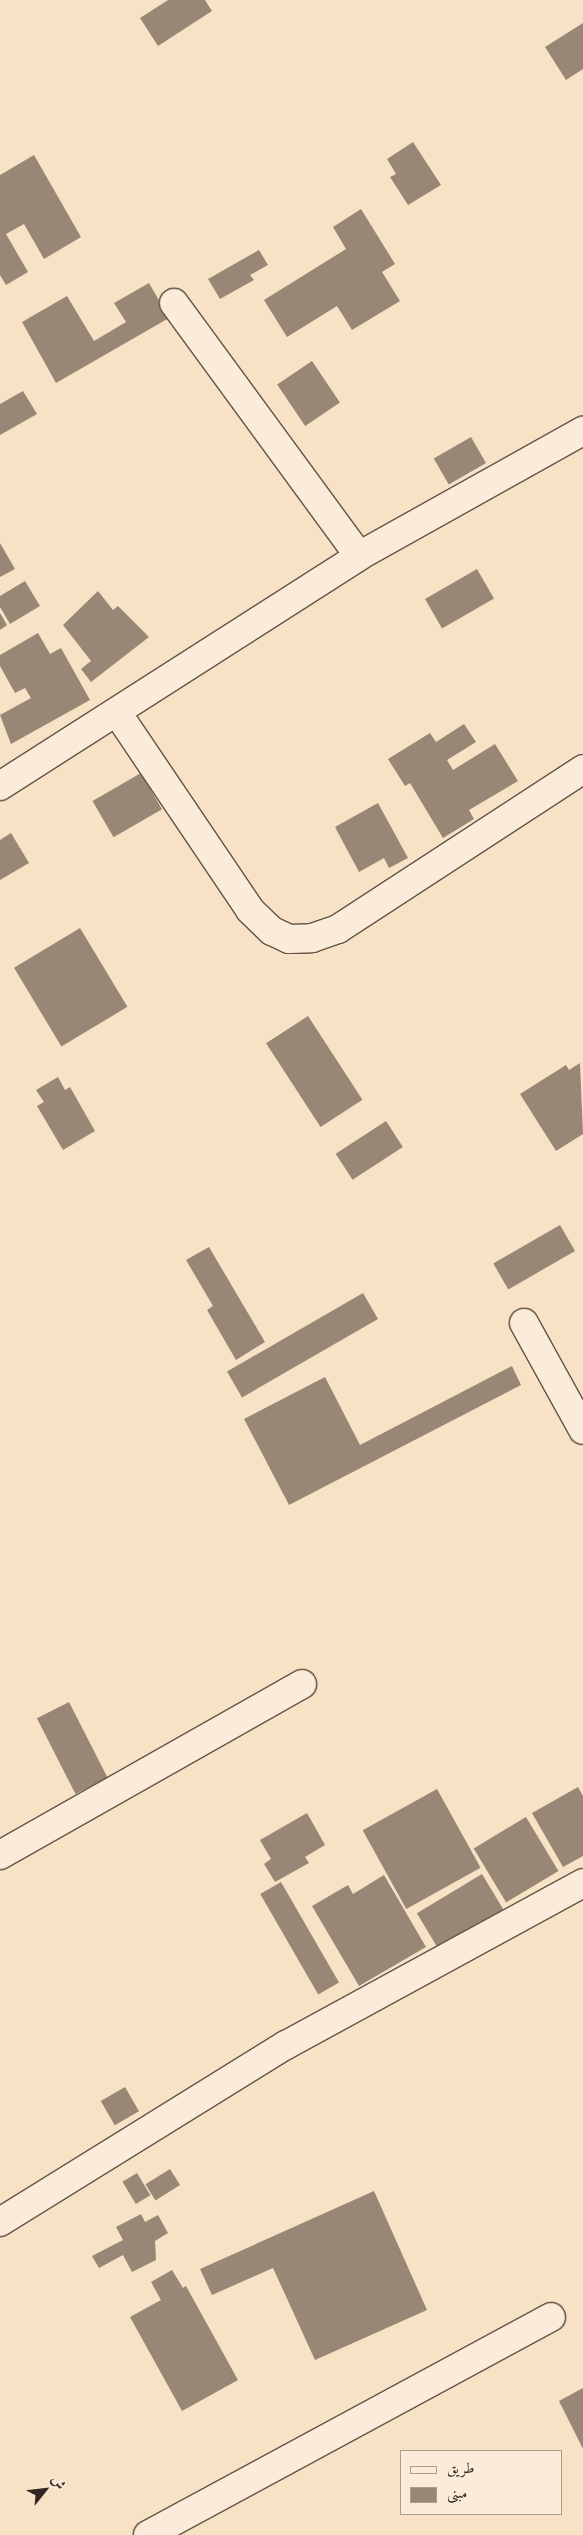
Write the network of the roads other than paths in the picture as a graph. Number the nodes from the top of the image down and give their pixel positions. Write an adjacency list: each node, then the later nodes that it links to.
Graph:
1 (174, 303): 3 (street)
2 (583, 431): 3 (street)
3 (359, 556): 4 (street)
4 (118, 714): 5 (street); 6 (street)
5 (583, 769)
6 (0, 786)
7 (524, 1322): 8 (street)
8 (583, 1430)
9 (302, 1684): 10 (street)
10 (0, 1855)
11 (583, 1883): 12 (street)
12 (0, 2222)
13 (551, 2317): 14 (street)
14 (148, 2535)

